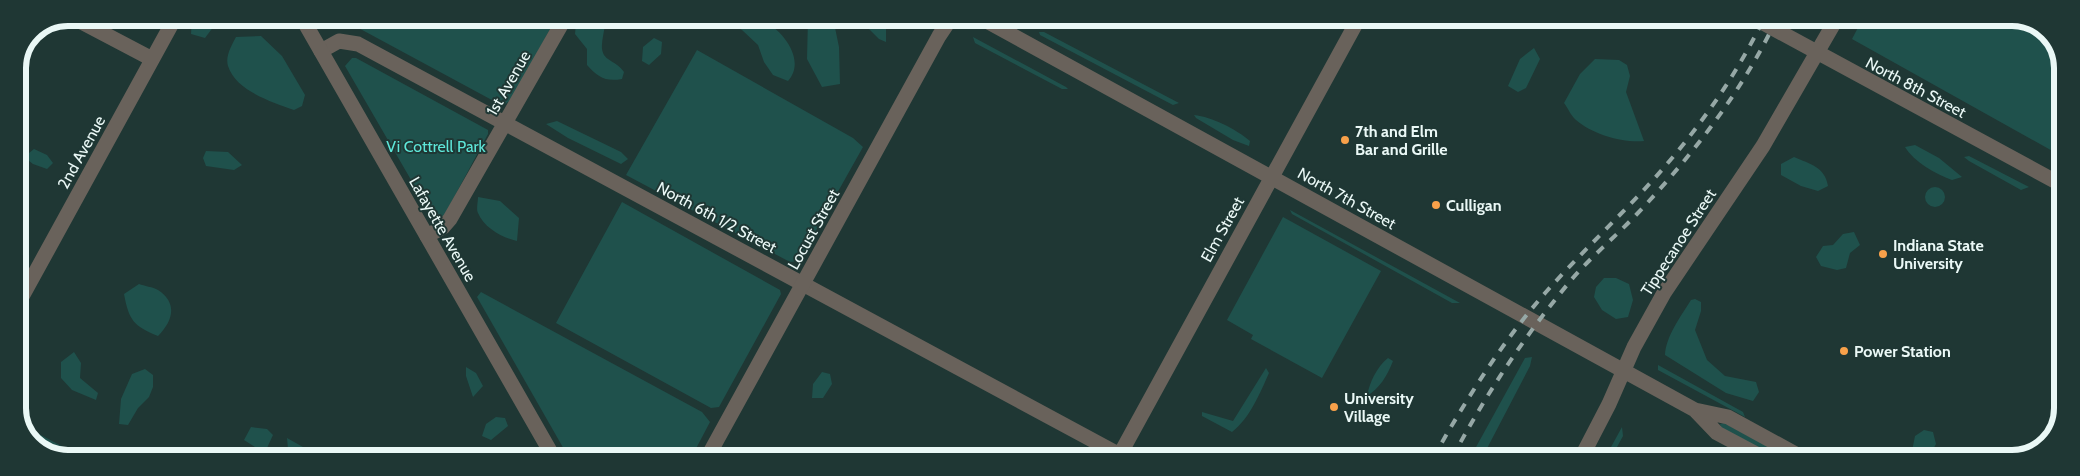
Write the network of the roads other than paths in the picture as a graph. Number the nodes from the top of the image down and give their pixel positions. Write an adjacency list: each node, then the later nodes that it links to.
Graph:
1 (89, 26): 12 (street)
2 (171, 26): 12 (street, 2nd Avenue)
3 (307, 26): 10 (street, Lafayette Avenue)
4 (560, 26): 13 (street, 1st Avenue)
5 (946, 26): 17 (street, Locust Street)
6 (996, 26): 14 (street, North 7th Street)
7 (1355, 26): 14 (street, Elm Street)
8 (1769, 26): 11 (street, North 8th Street)
9 (1833, 26): 11 (street, Tippecanoe Street)
10 (321, 51): 13 (street, North 6th 1/2 Street); 16 (street, Lafayette Avenue)
11 (1818, 53): 15 (street, North 8th Street); 19 (street, Tippecanoe Street)
12 (152, 60): 18 (street, 2nd Avenue)
13 (506, 122): 16 (street, 1st Avenue); 17 (street, North 6th 1/2 Street)
14 (1272, 177): 19 (street, North 7th Street); 24 (street, Elm Street)
15 (2054, 181)
16 (427, 236): 21 (street, Lafayette Avenue)
17 (803, 284): 22 (street, Locust Street); 23 (street, North 6th 1/2 Street)
18 (26, 289)
19 (1624, 371): 20 (street, North 7th Street); 25 (street, Tippecanoe Street)
20 (1695, 410): 26 (street, North 7th Street); 27 (street, North 7th Street)
21 (549, 450)
22 (712, 450)
23 (1108, 450)
24 (1122, 450)
25 (1584, 450)
26 (1749, 450)
27 (1788, 450)

